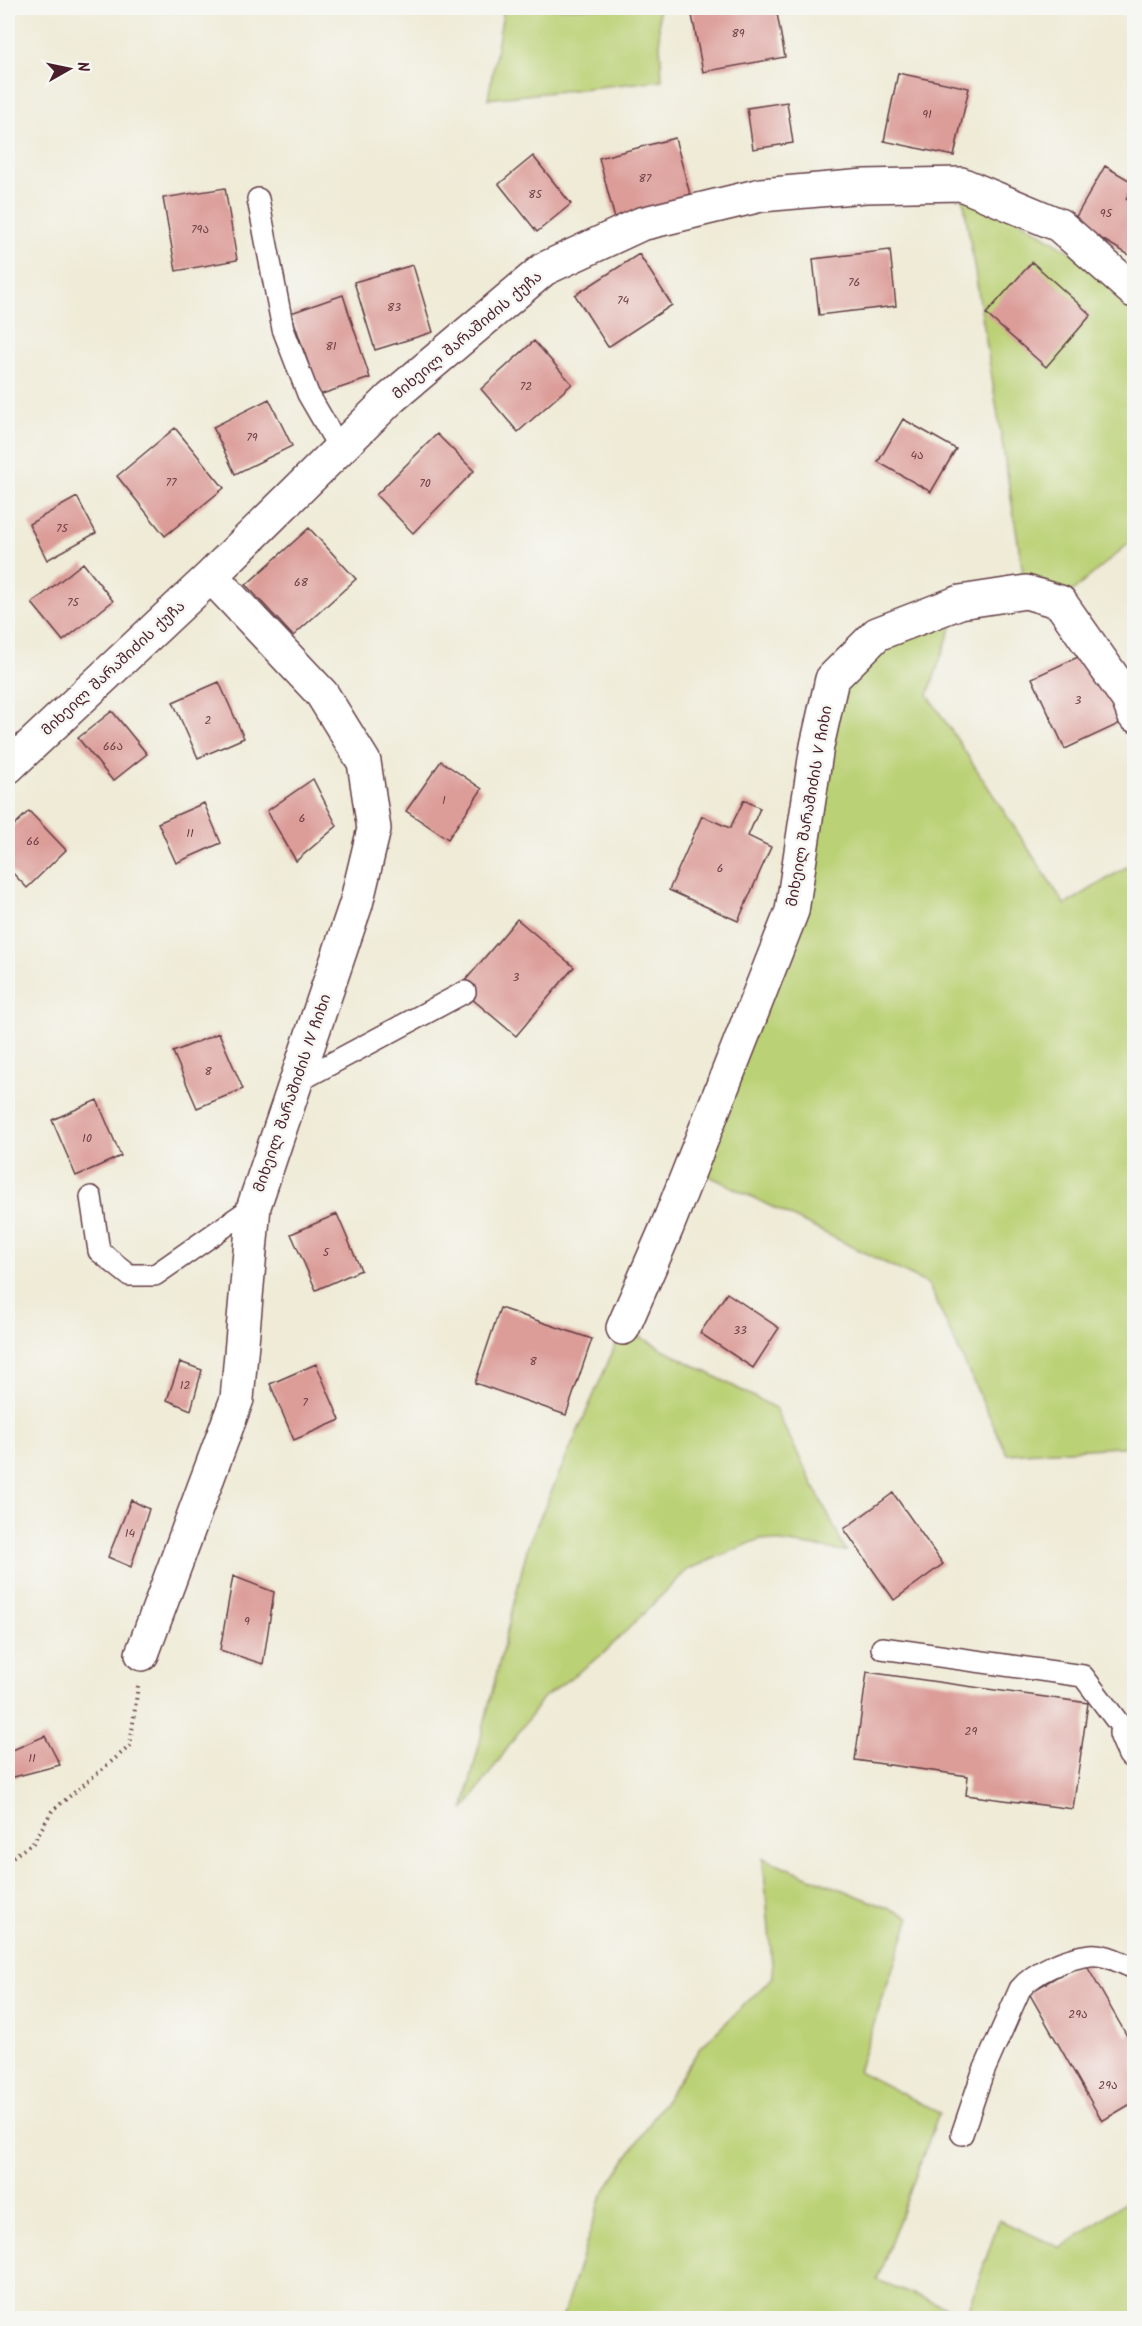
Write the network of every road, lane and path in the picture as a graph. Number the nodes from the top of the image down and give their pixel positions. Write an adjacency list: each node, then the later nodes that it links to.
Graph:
1 (258, 199): 3 (lane)
2 (1134, 291): 3 (street, მიხეილ შარაშიძის ქუჩა)
3 (340, 449): 4 (street, მიხეილ შარაშიძის ქუჩა)
4 (211, 576): 6 (street, მიხეილ შარაშიძის ქუჩა); 8 (street, მიხეილ შარაშიძის IV ჩიხი)
5 (1134, 715): 11 (street, მიხეილ შარაშიძის V ჩიხი)
6 (8, 767)
7 (465, 992): 8 (lane)
8 (295, 1083): 10 (street, მიხეილ შარაშიძის IV ჩიხი)
9 (91, 1197): 10 (lane)
10 (254, 1206): 13 (street, მიხეილ შარაშიძის IV ჩიხი)
11 (623, 1328)
12 (882, 1648): 14 (lane)
13 (142, 1654): 15 (path)
14 (1130, 1743)
15 (8, 1860)
16 (1134, 1968): 17 (lane)
17 (962, 2134)

